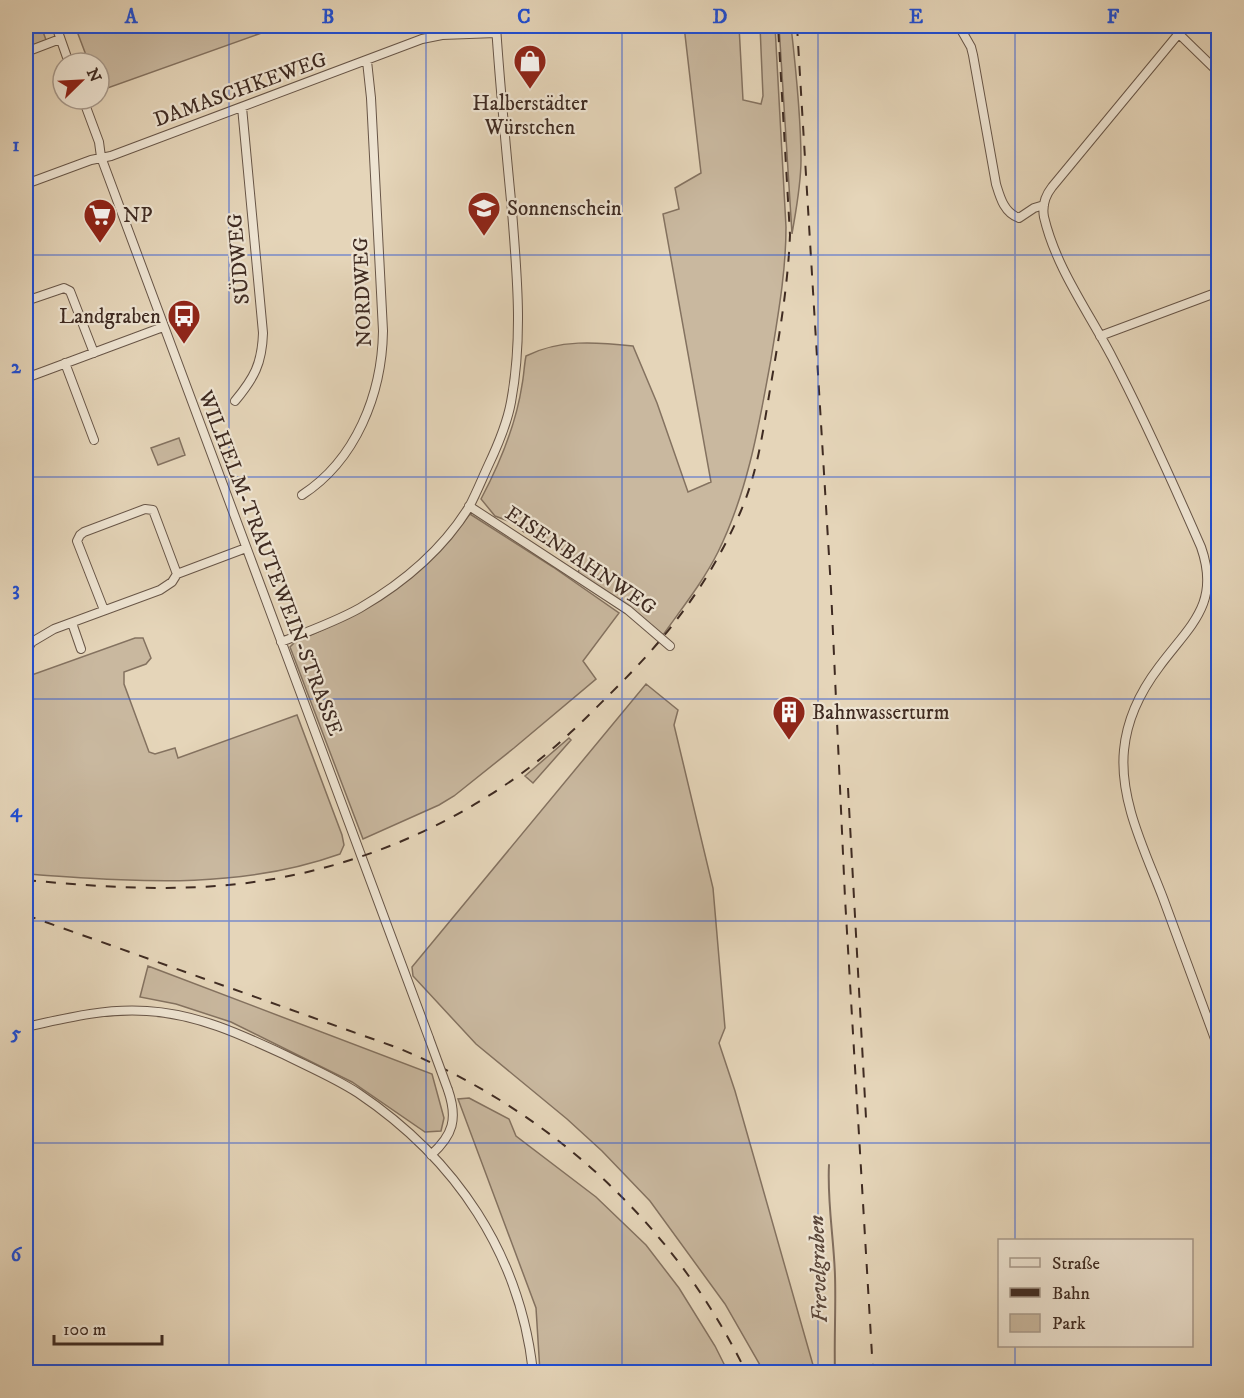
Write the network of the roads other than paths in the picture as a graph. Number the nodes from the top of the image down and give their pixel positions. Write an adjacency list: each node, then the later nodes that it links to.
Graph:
1 (56, 26): 6 (street)
2 (959, 26): 15 (street)
3 (1185, 26): 5 (street)
4 (496, 29): 9 (street, DAMASCHKEWEG); 26 (street)
5 (1179, 34): 10 (street); 15 (street)
6 (60, 39): 7 (street); 8 (street)
7 (64, 51)
8 (26, 52)
9 (368, 61): 11 (street, DAMASCHKEWEG); 25 (street, NORDWEG)
10 (1218, 72)
11 (242, 107): 13 (street, DAMASCHKEWEG); 23 (street, SÜDWEG)
12 (87, 111): 13 (street, WILHELM-TRAUTEWEIN-STRASSE)
13 (101, 157): 14 (street, DAMASCHKEWEG); 18 (street, WILHELM-TRAUTEWEIN-STRASSE)
14 (26, 184)
15 (1044, 205): 19 (street)
16 (1218, 292): 19 (street)
17 (26, 301): 20 (street)
18 (163, 327): 20 (street); 27 (street, WILHELM-TRAUTEWEIN-STRASSE)
19 (1100, 336): 37 (street)
20 (94, 353): 21 (street)
21 (65, 363): 22 (street); 24 (street)
22 (26, 378)
23 (235, 401)
24 (94, 440)
25 (302, 495)
26 (469, 506): 32 (street); 33 (street, EISENBAHNWEG)
27 (246, 548): 28 (street); 32 (street, WILHELM-TRAUTEWEIN-STRASSE)
28 (177, 574): 29 (street); 29 (street)
29 (104, 610): 30 (street)
30 (72, 623): 31 (street); 34 (street)
31 (29, 641): 35 (street)
32 (281, 642): 38 (street, WILHELM-TRAUTEWEIN-STRASSE, bridge)
33 (670, 646)
34 (81, 649)
35 (26, 651)
36 (26, 1026): 38 (street)
37 (1218, 1047)
38 (431, 1155): 39 (street)
39 (533, 1372)

